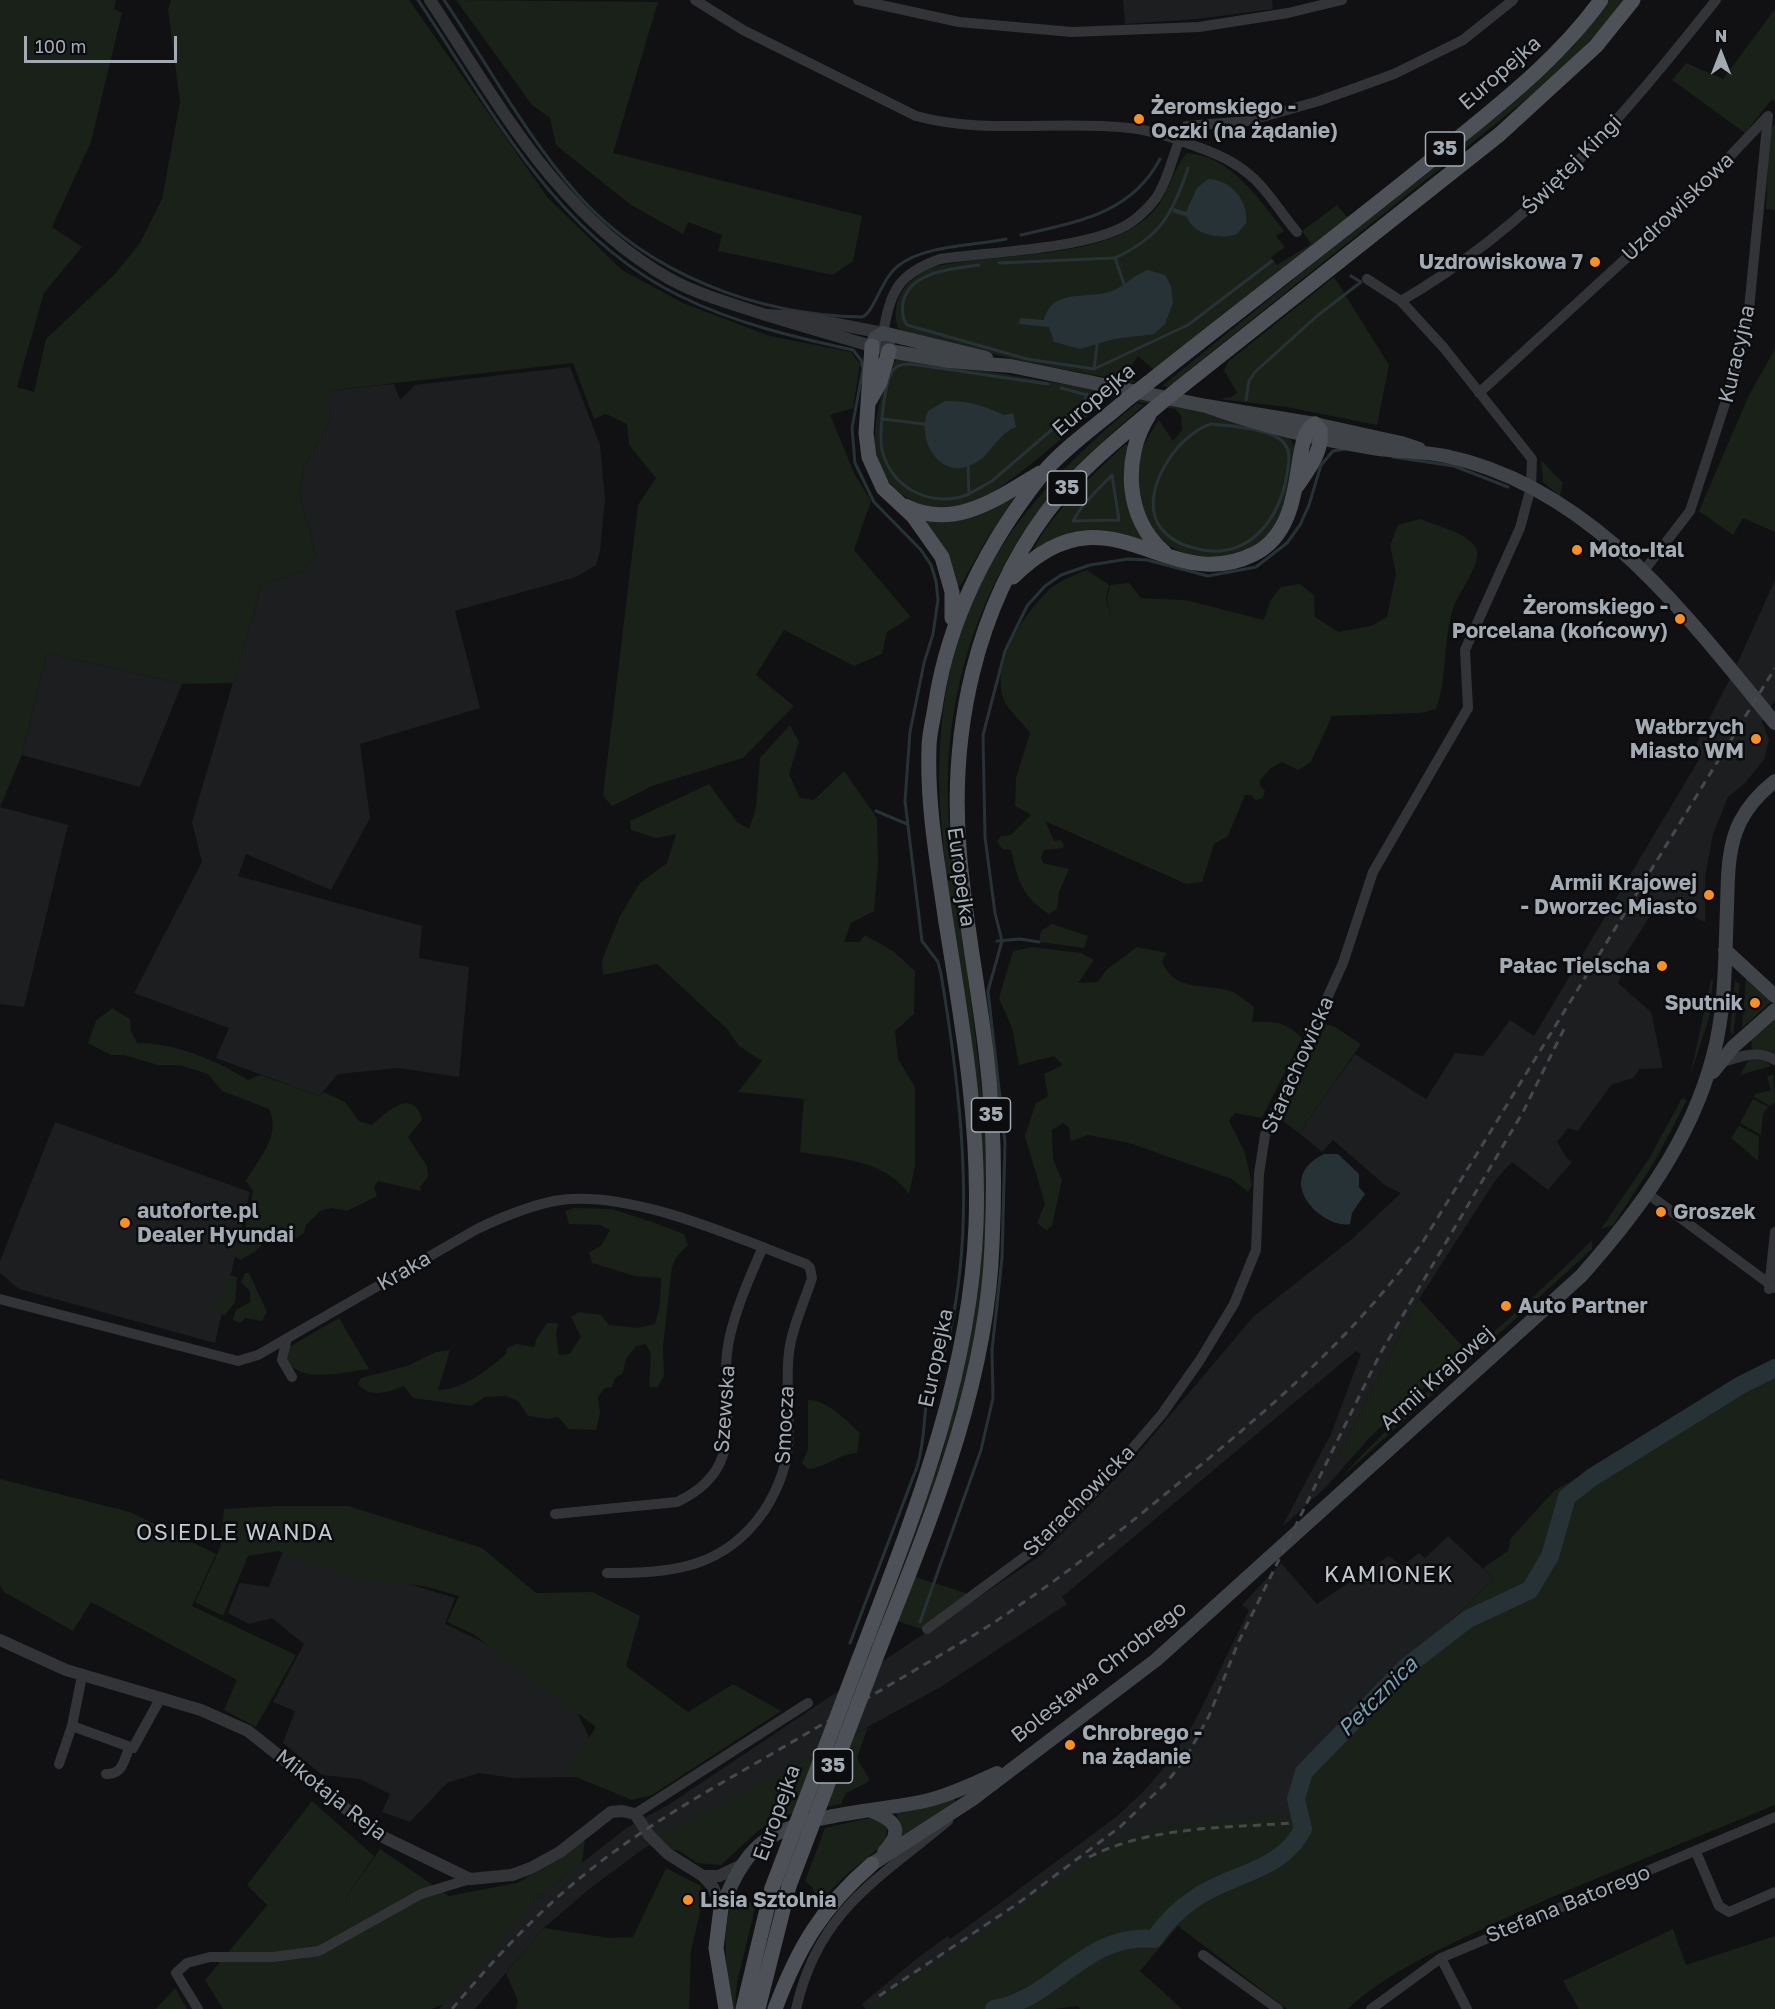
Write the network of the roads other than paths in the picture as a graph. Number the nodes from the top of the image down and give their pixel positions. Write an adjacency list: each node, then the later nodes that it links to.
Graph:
1 (430, 0): 14 (street)
2 (696, 0): 10 (street)
3 (858, 0): 4 (street)
4 (1342, 0)
5 (1513, 0): 10 (street)
6 (1601, 0): 23 (main road, Europejka / 35, bridge)
7 (1633, 0): 21 (main road, Europejka / 35, bridge)
8 (1716, 0): 13 (street, Świętej Kingi)
9 (1768, 116): 19 (street, Uzdrowiskowa); 27 (street, Kuracyjna)
10 (1181, 140): 11 (street); 15 (street)
11 (1297, 232)
12 (1367, 279): 13 (street, Starachowicka)
13 (1401, 301): 19 (street, Starachowicka)
14 (767, 315): 15 (street); 16 (street)
15 (883, 333): 16 (main road); 17 (street); 18 (main road)
16 (872, 346): 17 (street); 20 (main road)
17 (889, 351): 18 (main road); 20 (main road)
18 (1011, 366): 22 (main road)
19 (1479, 393): 24 (street, Starachowicka)
20 (870, 399): 25 (main road)
21 (1156, 407): 26 (main road); 28 (main road, Europejka / 35)
22 (1313, 433): 24 (main road); 26 (main road)
23 (1046, 469): 25 (main road); 29 (main road, Europejka / 35)
24 (1531, 487): 27 (main road); 49 (street, Starachowicka)
25 (899, 504): 29 (main road)
26 (1169, 556): 28 (main road)
27 (1643, 572): 30 (main road)
28 (1001, 590): 75 (main road, Europejka / 35, bridge)
29 (950, 636): 74 (main road, Europejka / 35, bridge)
30 (1775, 723)
31 (1775, 781): 32 (main road, Armii Krajowej)
32 (1725, 950): 33 (main road); 37 (main road, Armii Krajowej)
33 (1775, 996)
34 (1775, 1010): 36 (main road)
35 (1775, 1060): 36 (street)
36 (1718, 1064): 37 (main road)
37 (1705, 1084): 38 (main road, Armii Krajowej)
38 (1648, 1194): 42 (street); 47 (main road, Armii Krajowej)
39 (1775, 1232): 42 (street)
40 (762, 1249): 41 (street, Kraka); 44 (street, Kraka); 46 (street, Szewska)
41 (810, 1268): 48 (street, Smocza)
42 (1771, 1288)
43 (0, 1299): 44 (street, Kraka)
44 (286, 1338): 45 (street)
45 (292, 1377)
46 (555, 1514)
47 (1287, 1543): 56 (main road, Bolesława Chrobrego)
48 (607, 1573)
49 (927, 1629)
50 (0, 1640): 51 (street, Mikołaja Reja)
51 (82, 1676): 52 (street, Mikołaja Reja); 54 (street)
52 (160, 1699): 55 (street); 67 (street, Mikołaja Reja)
53 (808, 1703): 61 (street)
54 (72, 1726): 55 (street); 57 (street)
55 (129, 1748): 58 (street)
56 (1018, 1763): 59 (main road, Bolesława Chrobrego); 60 (main road, Bolesława Chrobrego)
57 (59, 1764)
58 (106, 1774)
59 (974, 1798): 64 (main road, Bolesława Chrobrego); 77 (street, Bolesława Chrobrego)
60 (872, 1811): 64 (main road); 65 (main road, Bolesława Chrobrego)
61 (635, 1814): 66 (street); 67 (street)
62 (1775, 1817): 63 (street, Stefana Batorego)
63 (1696, 1852): 68 (street); 71 (street, Stefana Batorego)
64 (872, 1864): 76 (main road)
65 (742, 1865): 66 (street); 69 (main road, Bolesława Chrobrego)
66 (703, 1876): 69 (street)
67 (470, 1879): 72 (street)
68 (1775, 1892)
69 (721, 1908): 73 (main road)
70 (1203, 1955): 78 (street)
71 (1441, 1958): 79 (street, Stefana Batorego); 80 (street)
72 (198, 2009)
73 (726, 2009)
74 (743, 2009)
75 (758, 2009)
76 (775, 2009)
77 (796, 2009)
78 (1278, 2009)
79 (1371, 2009)
80 (1467, 2009)

